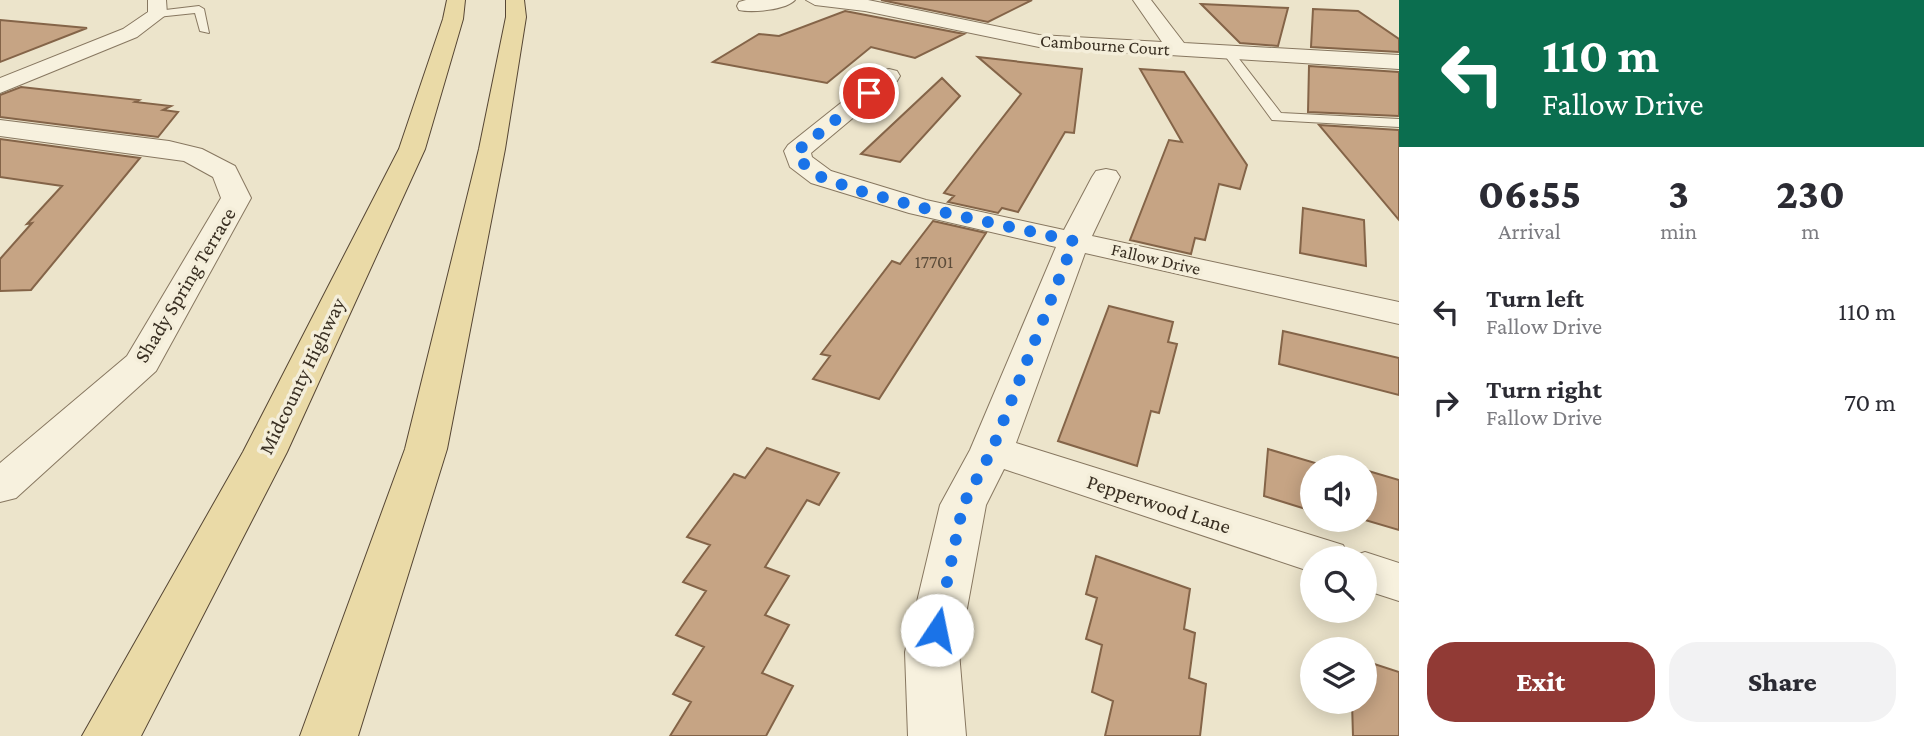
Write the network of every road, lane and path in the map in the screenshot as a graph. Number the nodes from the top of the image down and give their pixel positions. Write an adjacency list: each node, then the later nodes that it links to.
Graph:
1 (456, 0): 24 (main road, Midcounty Highway)
2 (515, 0): 25 (main road)
3 (786, 0): 6 (street)
4 (814, 0): 9 (street, Cambourne Court)
5 (1142, 0): 9 (street)
6 (746, 6)
7 (157, 7): 8 (lane); 13 (street)
8 (205, 31)
9 (1178, 50): 10 (street, Cambourne Court)
10 (1229, 53): 11 (street, Cambourne Court); 14 (lane)
11 (1399, 62)
12 (889, 76): 17 (street, Fallow Drive)
13 (0, 86)
14 (1399, 123)
15 (0, 128): 20 (street, Shady Spring Terrace)
16 (1106, 177): 17 (street)
17 (1074, 241): 18 (street, Fallow Drive); 19 (street)
18 (1399, 313)
19 (992, 450): 21 (street, Pepperwood Lane); 26 (street)
20 (0, 487)
21 (1300, 550)
22 (1377, 575): 23 (street)
23 (1399, 582)
24 (111, 736)
25 (329, 736)
26 (937, 736)

